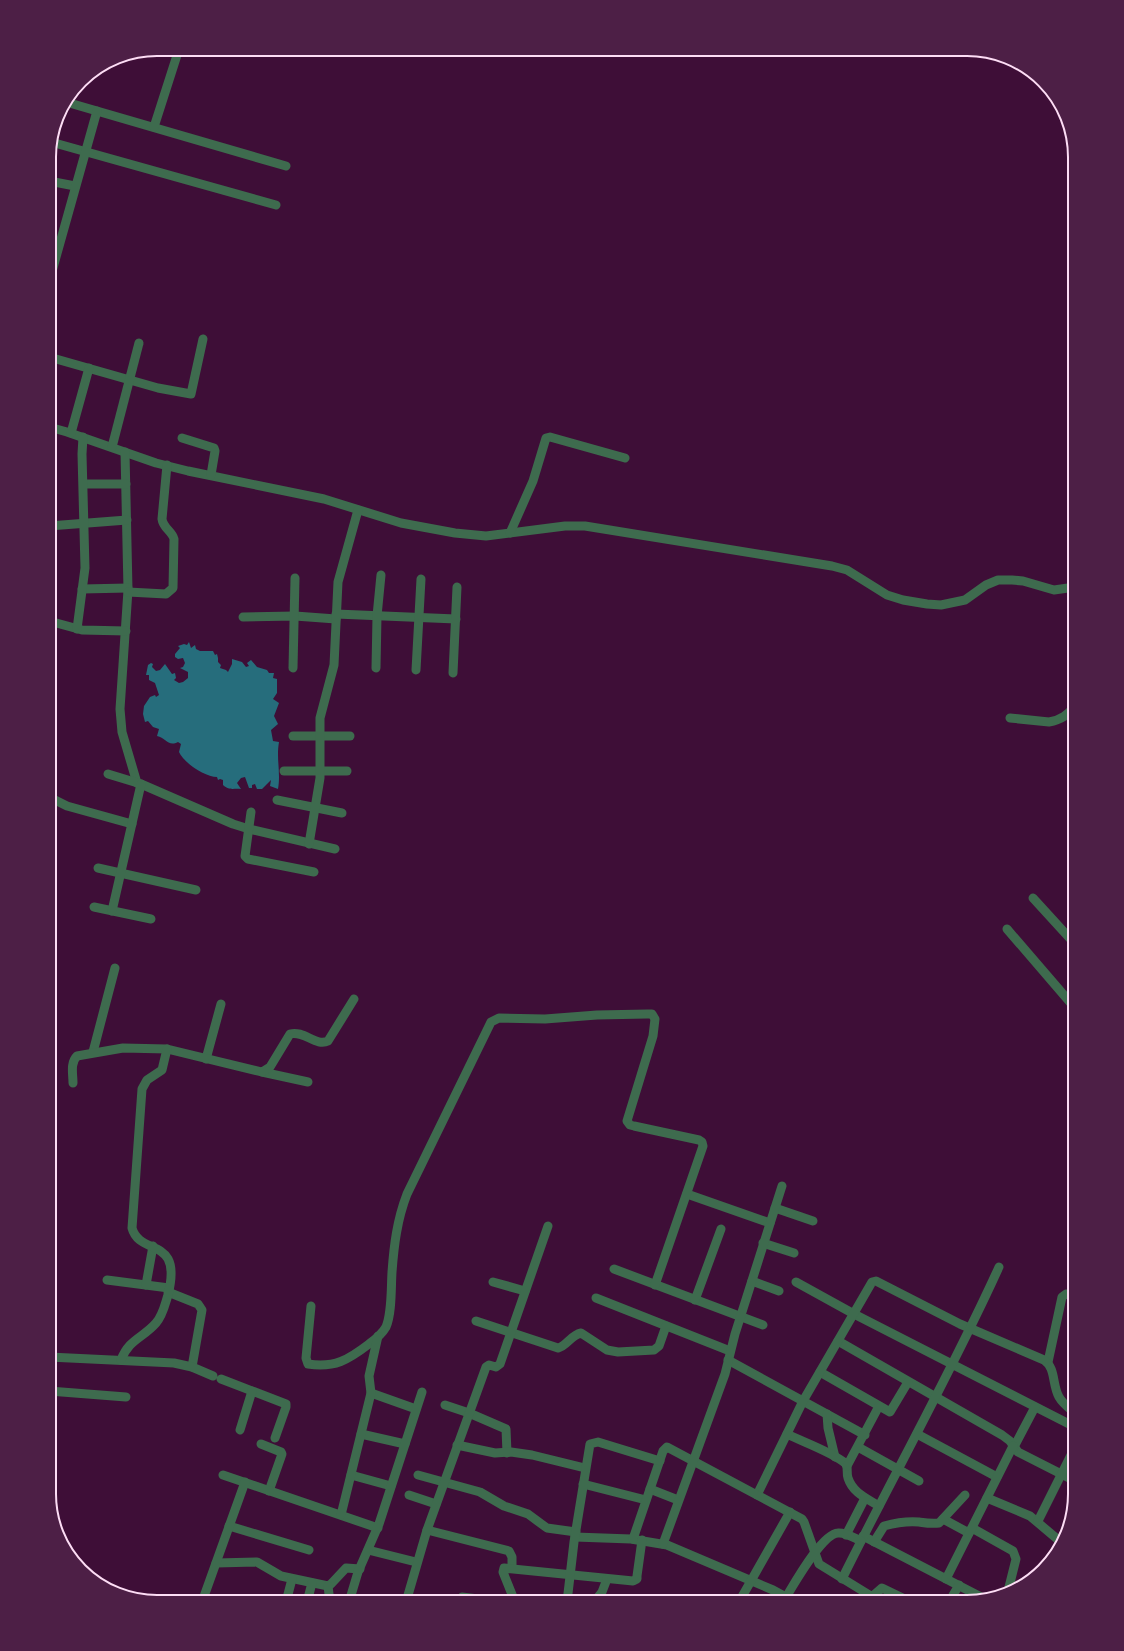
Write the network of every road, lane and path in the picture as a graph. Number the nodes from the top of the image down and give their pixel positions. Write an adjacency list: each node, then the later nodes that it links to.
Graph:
1 (177, 56): 4 (street)
2 (72, 104): 3 (street)
3 (97, 111): 4 (street); 6 (street)
4 (154, 127): 7 (street)
5 (57, 144): 6 (street)
6 (86, 152): 9 (street); 10 (street)
7 (286, 166)
8 (56, 182): 9 (street)
9 (75, 186): 11 (street)
10 (276, 205)
11 (56, 256)
12 (204, 339): 16 (street)
13 (138, 343): 16 (street)
14 (56, 359): 15 (street)
15 (89, 368): 16 (street); 18 (street)
16 (129, 379): 21 (street)
17 (56, 429): 18 (street)
18 (71, 433): 19 (street)
19 (83, 437): 21 (street); 26 (street)
20 (182, 438): 25 (street)
21 (112, 447): 22 (street)
22 (125, 452): 24 (street); 27 (street)
23 (625, 458): 32 (street)
24 (167, 465): 25 (street); 39 (street)
25 (211, 475): 28 (street)
26 (84, 484): 27 (street); 30 (street)
27 (126, 484): 29 (street)
28 (358, 510): 32 (street); 42 (street)
29 (127, 520): 30 (street); 39 (street)
30 (84, 523): 31 (street); 38 (street)
31 (56, 525)
32 (510, 533): 37 (street)
33 (381, 575): 43 (street)
34 (295, 578): 41 (street)
35 (421, 579): 44 (street)
36 (457, 588): 45 (street)
37 (1068, 588)
38 (82, 589): 39 (street); 47 (street)
39 (128, 590): 48 (street)
40 (243, 616): 41 (street)
41 (294, 616): 42 (street); 49 (street)
42 (336, 616): 43 (street); 56 (street)
43 (377, 616): 44 (street); 50 (street)
44 (418, 618): 45 (street); 51 (street)
45 (456, 619): 52 (street)
46 (56, 623): 47 (street)
47 (77, 629): 48 (street)
48 (126, 631): 62 (street)
49 (293, 668)
50 (376, 668)
51 (416, 670)
52 (453, 673)
53 (1068, 714): 54 (street)
54 (1010, 718)
55 (293, 736): 56 (street)
56 (319, 736): 57 (street); 59 (street)
57 (350, 736)
58 (284, 770): 59 (street)
59 (320, 770): 60 (street); 65 (street)
60 (347, 771)
61 (108, 774): 62 (street)
62 (139, 784): 68 (street); 69 (street)
63 (56, 800): 68 (street)
64 (277, 800): 65 (street)
65 (315, 808): 67 (street); 70 (street)
66 (251, 812): 69 (street)
67 (342, 813)
68 (132, 824): 74 (street)
69 (249, 829): 70 (street); 73 (street)
70 (309, 844): 71 (street)
71 (335, 849)
72 (98, 868): 74 (street)
73 (314, 872)
74 (121, 874): 75 (street); 78 (street)
75 (196, 890)
76 (1033, 898): 81 (street)
77 (94, 907): 78 (street)
78 (112, 911): 79 (street)
79 (151, 919)
80 (1007, 929): 84 (street)
81 (1068, 936)
82 (115, 968): 87 (street)
83 (354, 999): 89 (street)
84 (1068, 1000)
85 (221, 1004): 88 (street)
86 (167, 1049): 87 (street); 88 (street); 100 (street)
87 (94, 1052): 91 (street)
88 (206, 1059): 89 (street)
89 (262, 1072): 90 (street)
90 (308, 1082)
91 (73, 1083)
92 (782, 1186): 94 (street)
93 (687, 1194): 96 (street); 109 (street); 124 (street)
94 (775, 1208): 95 (street); 96 (street)
95 (813, 1221)
96 (770, 1223): 99 (street)
97 (548, 1226): 111 (street)
98 (721, 1229): 115 (street)
99 (763, 1244): 101 (street); 105 (street)
100 (153, 1246): 108 (street); 110 (street)
101 (794, 1253)
102 (999, 1267): 122 (street)
103 (614, 1269): 109 (street)
104 (107, 1280): 108 (street)
105 (752, 1281): 112 (street); 118 (street)
106 (493, 1282): 111 (street)
107 (796, 1282): 117 (street)
108 (146, 1285): 110 (street)
109 (655, 1285): 115 (street)
110 (169, 1290): 128 (street); 131 (street)
111 (525, 1291): 123 (street)
112 (780, 1292)
113 (1068, 1294): 129 (street)
114 (596, 1298): 121 (street)
115 (695, 1300): 118 (street)
116 (311, 1306): 124 (street)
117 (854, 1314): 122 (street); 125 (street); 130 (street)
118 (740, 1317): 120 (street); 126 (street)
119 (476, 1321): 123 (street)
120 (763, 1325)
121 (666, 1326): 123 (street); 126 (street)
122 (972, 1328): 129 (street); 130 (street)
123 (510, 1333): 146 (street)
124 (378, 1336): 137 (street)
125 (838, 1341): 132 (street); 133 (street)
126 (729, 1356): 140 (street); 163 (street)
127 (56, 1357): 128 (street)
128 (121, 1360): 131 (street)
129 (1048, 1362): 144 (street)
130 (953, 1365): 139 (street); 143 (street)
131 (192, 1367): 134 (street)
132 (820, 1372): 140 (street); 142 (street)
133 (908, 1382): 139 (street); 142 (street)
134 (252, 1391): 149 (street); 154 (street)
135 (56, 1392): 138 (street)
136 (422, 1392): 145 (street)
137 (371, 1393): 145 (street); 150 (street)
138 (126, 1397)
139 (936, 1398): 152 (street); 159 (street)
140 (803, 1401): 147 (street); 151 (street)
141 (445, 1405): 146 (street)
142 (879, 1406): 153 (street)
143 (1035, 1406): 148 (street); 159 (street)
144 (1068, 1406)
145 (416, 1409): 156 (street)
146 (469, 1413): 157 (street); 160 (street)
147 (827, 1414): 153 (street); 161 (street)
148 (1068, 1423)
149 (240, 1430)
150 (361, 1434): 156 (street); 171 (street)
151 (787, 1434): 161 (street); 182 (street)
152 (918, 1434): 167 (street); 172 (street)
153 (865, 1435): 158 (street)
154 (275, 1438)
155 (261, 1444): 180 (street)
156 (405, 1444): 178 (street)
157 (456, 1445): 160 (street); 174 (street)
158 (858, 1446): 165 (street); 167 (street)
159 (1014, 1446): 168 (street); 172 (street)
160 (507, 1453): 166 (street)
161 (835, 1457): 165 (street)
162 (1068, 1460): 168 (street)
163 (692, 1461): 164 (street); 182 (street); 187 (street)
164 (660, 1462): 166 (street); 179 (street)
165 (847, 1466): 184 (street)
166 (585, 1468): 177 (street)
167 (899, 1468): 175 (street); 189 (street)
168 (1061, 1474): 173 (street); 193 (street)
169 (223, 1475): 176 (street)
170 (418, 1475): 174 (street)
171 (351, 1476): 178 (street); 191 (street)
172 (997, 1477): 185 (street)
173 (1068, 1478)
174 (444, 1481): 188 (street); 198 (street)
175 (919, 1481)
176 (245, 1482): 180 (street); 194 (street)
177 (583, 1484): 186 (street); 198 (street)
178 (391, 1486): 195 (street)
179 (650, 1490): 186 (street); 187 (street)
180 (269, 1491): 191 (street)
181 (409, 1495): 188 (street)
182 (757, 1495): 190 (street)
183 (965, 1495): 192 (street)
184 (865, 1498): 189 (street); 199 (street)
185 (987, 1498): 193 (street); 197 (street)
186 (646, 1500): 202 (street)
187 (678, 1500): 204 (street)
188 (436, 1504): 196 (street)
189 (879, 1506): 201 (street)
190 (790, 1512): 207 (street); 217 (street)
191 (341, 1515): 195 (street)
192 (944, 1519): 197 (street); 203 (street)
193 (1038, 1521): 200 (street)
194 (229, 1526): 205 (street); 209 (street)
195 (378, 1528): 206 (street)
196 (427, 1530): 208 (street); 210 (street)
197 (970, 1531): 216 (street); 220 (street)
198 (575, 1535): 202 (street); 212 (street)
199 (846, 1535): 201 (street); 207 (street)
200 (1057, 1538)
201 (862, 1539): 203 (street); 215 (street)
202 (637, 1540): 204 (street); 214 (street)
203 (874, 1542): 216 (street)
204 (662, 1544): 217 (street)
205 (309, 1550)
206 (368, 1550): 208 (street); 211 (street)
207 (814, 1552): 215 (street); 234 (street)
208 (416, 1562): 228 (street)
209 (216, 1563): 213 (street); 223 (street)
210 (512, 1568): 212 (street); 229 (street)
211 (360, 1570): 221 (street); 227 (street)
212 (570, 1576): 214 (street); 230 (street)
213 (292, 1579): 218 (street); 224 (street)
214 (607, 1579): 231 (street)
215 (842, 1579): 235 (street)
216 (946, 1579): 219 (street)
217 (752, 1581): 232 (street); 233 (street)
218 (312, 1583): 221 (street); 225 (street)
219 (959, 1585): 222 (street); 238 (street)
220 (1009, 1585)
221 (328, 1586): 226 (street)
222 (976, 1594)
223 (205, 1595)
224 (288, 1595)
225 (309, 1595)
226 (329, 1595)
227 (351, 1595)
228 (408, 1595)
229 (512, 1595)
230 (568, 1595)
231 (600, 1595)
232 (743, 1595)
233 (776, 1595)
234 (788, 1595)
235 (869, 1595)
236 (874, 1595): 237 (street)
237 (896, 1595)
238 (953, 1595)

